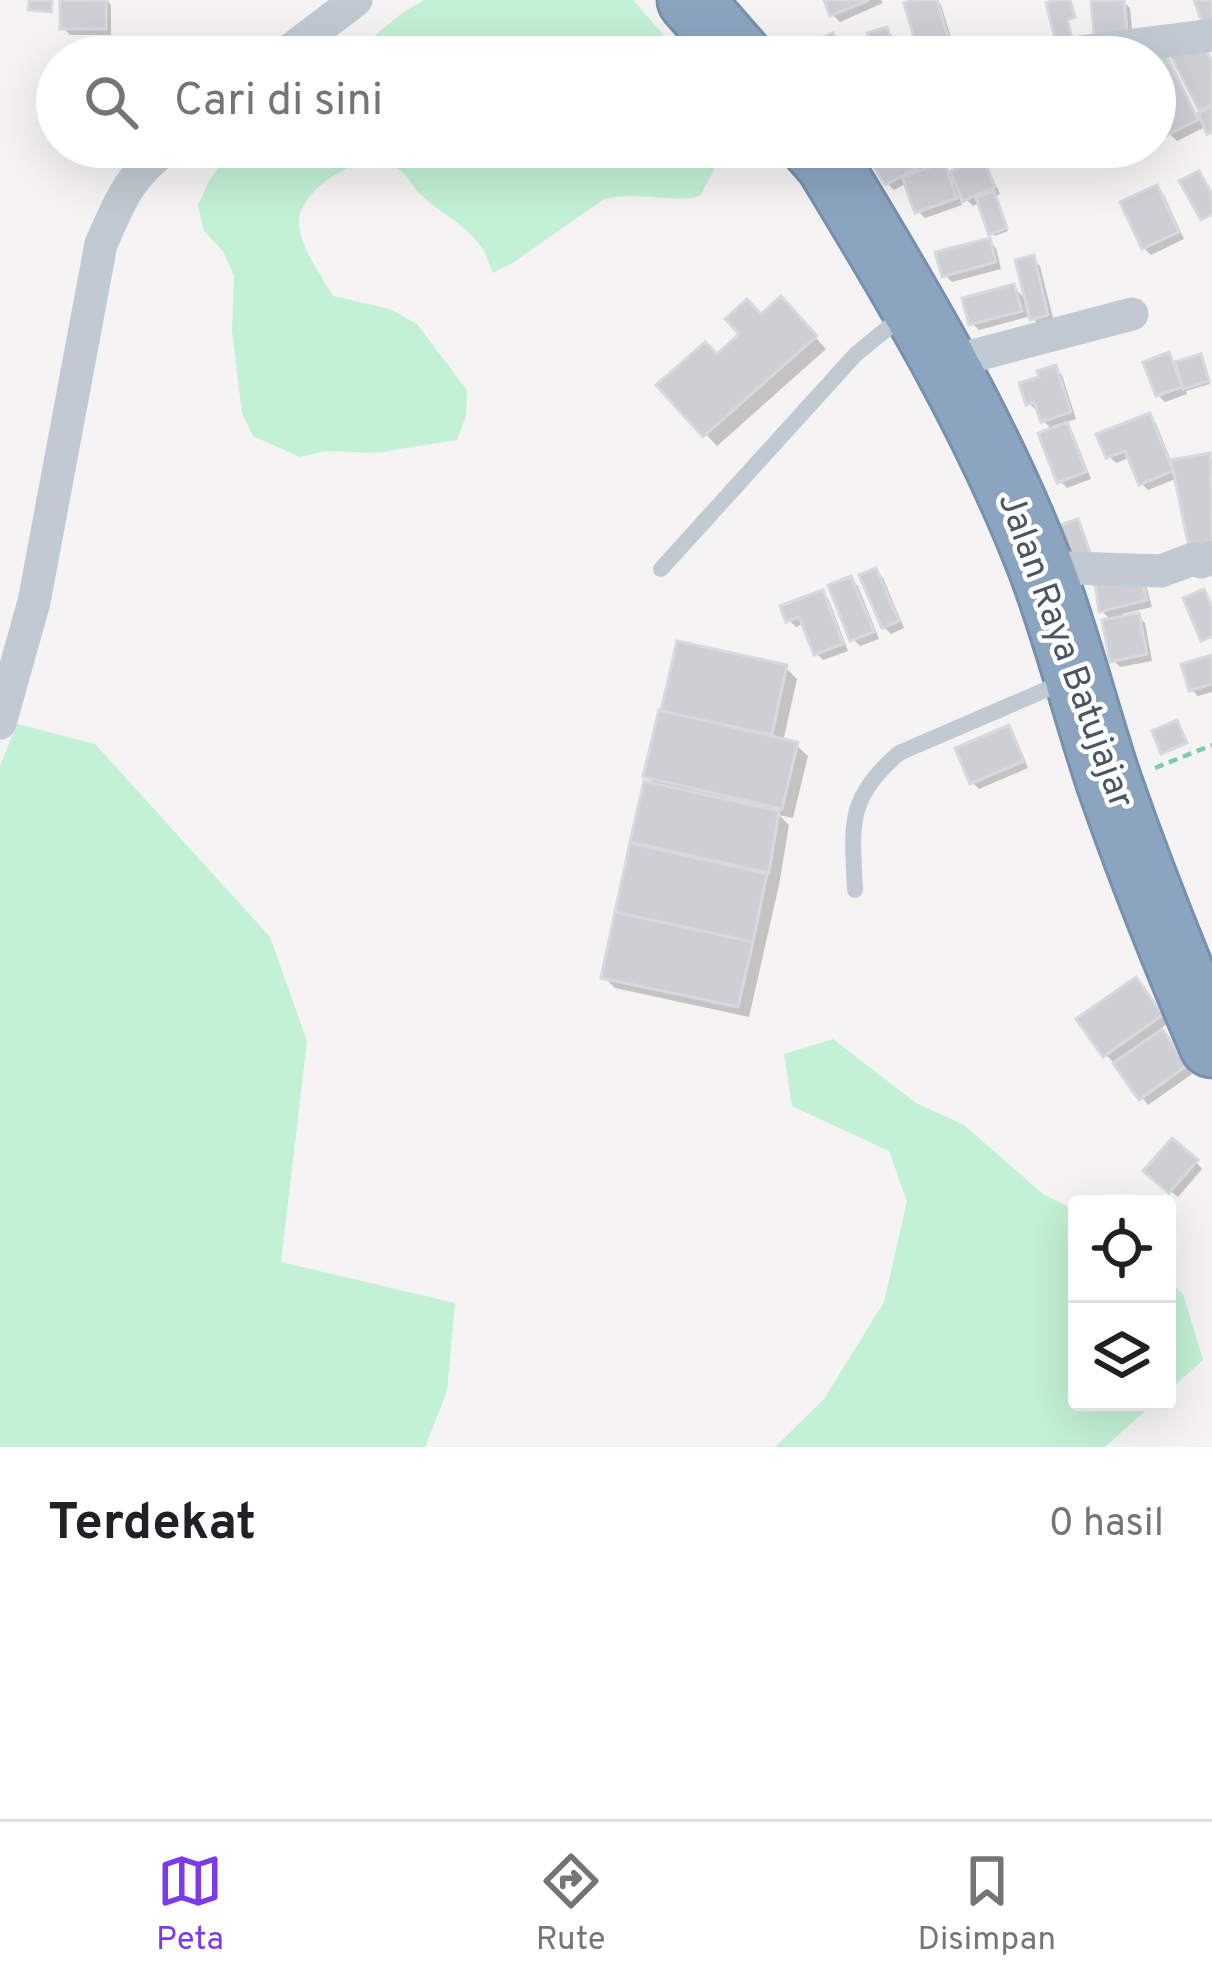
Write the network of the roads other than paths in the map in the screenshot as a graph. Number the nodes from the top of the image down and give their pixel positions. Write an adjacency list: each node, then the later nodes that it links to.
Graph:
1 (356, 0): 4 (street)
2 (690, 0): 5 (highway)
3 (1212, 35): 6 (street)
4 (308, 36)
5 (722, 36)
6 (1176, 40)
7 (144, 168): 15 (street)
8 (831, 168): 9 (highway, Jalan Raya Batujajar)
9 (914, 306): 11 (highway, Jalan Raya Batujajar); 14 (lane)
10 (1132, 314): 11 (street)
11 (946, 363): 13 (highway, Jalan Raya Batujajar)
12 (1212, 558): 13 (street)
13 (1041, 567): 16 (highway, Jalan Raya Batujajar)
14 (661, 568)
15 (8, 668): 17 (street)
16 (1076, 676): 18 (lane); 19 (highway, Jalan Raya Batujajar)
17 (0, 723)
18 (855, 890)
19 (1212, 1045)

